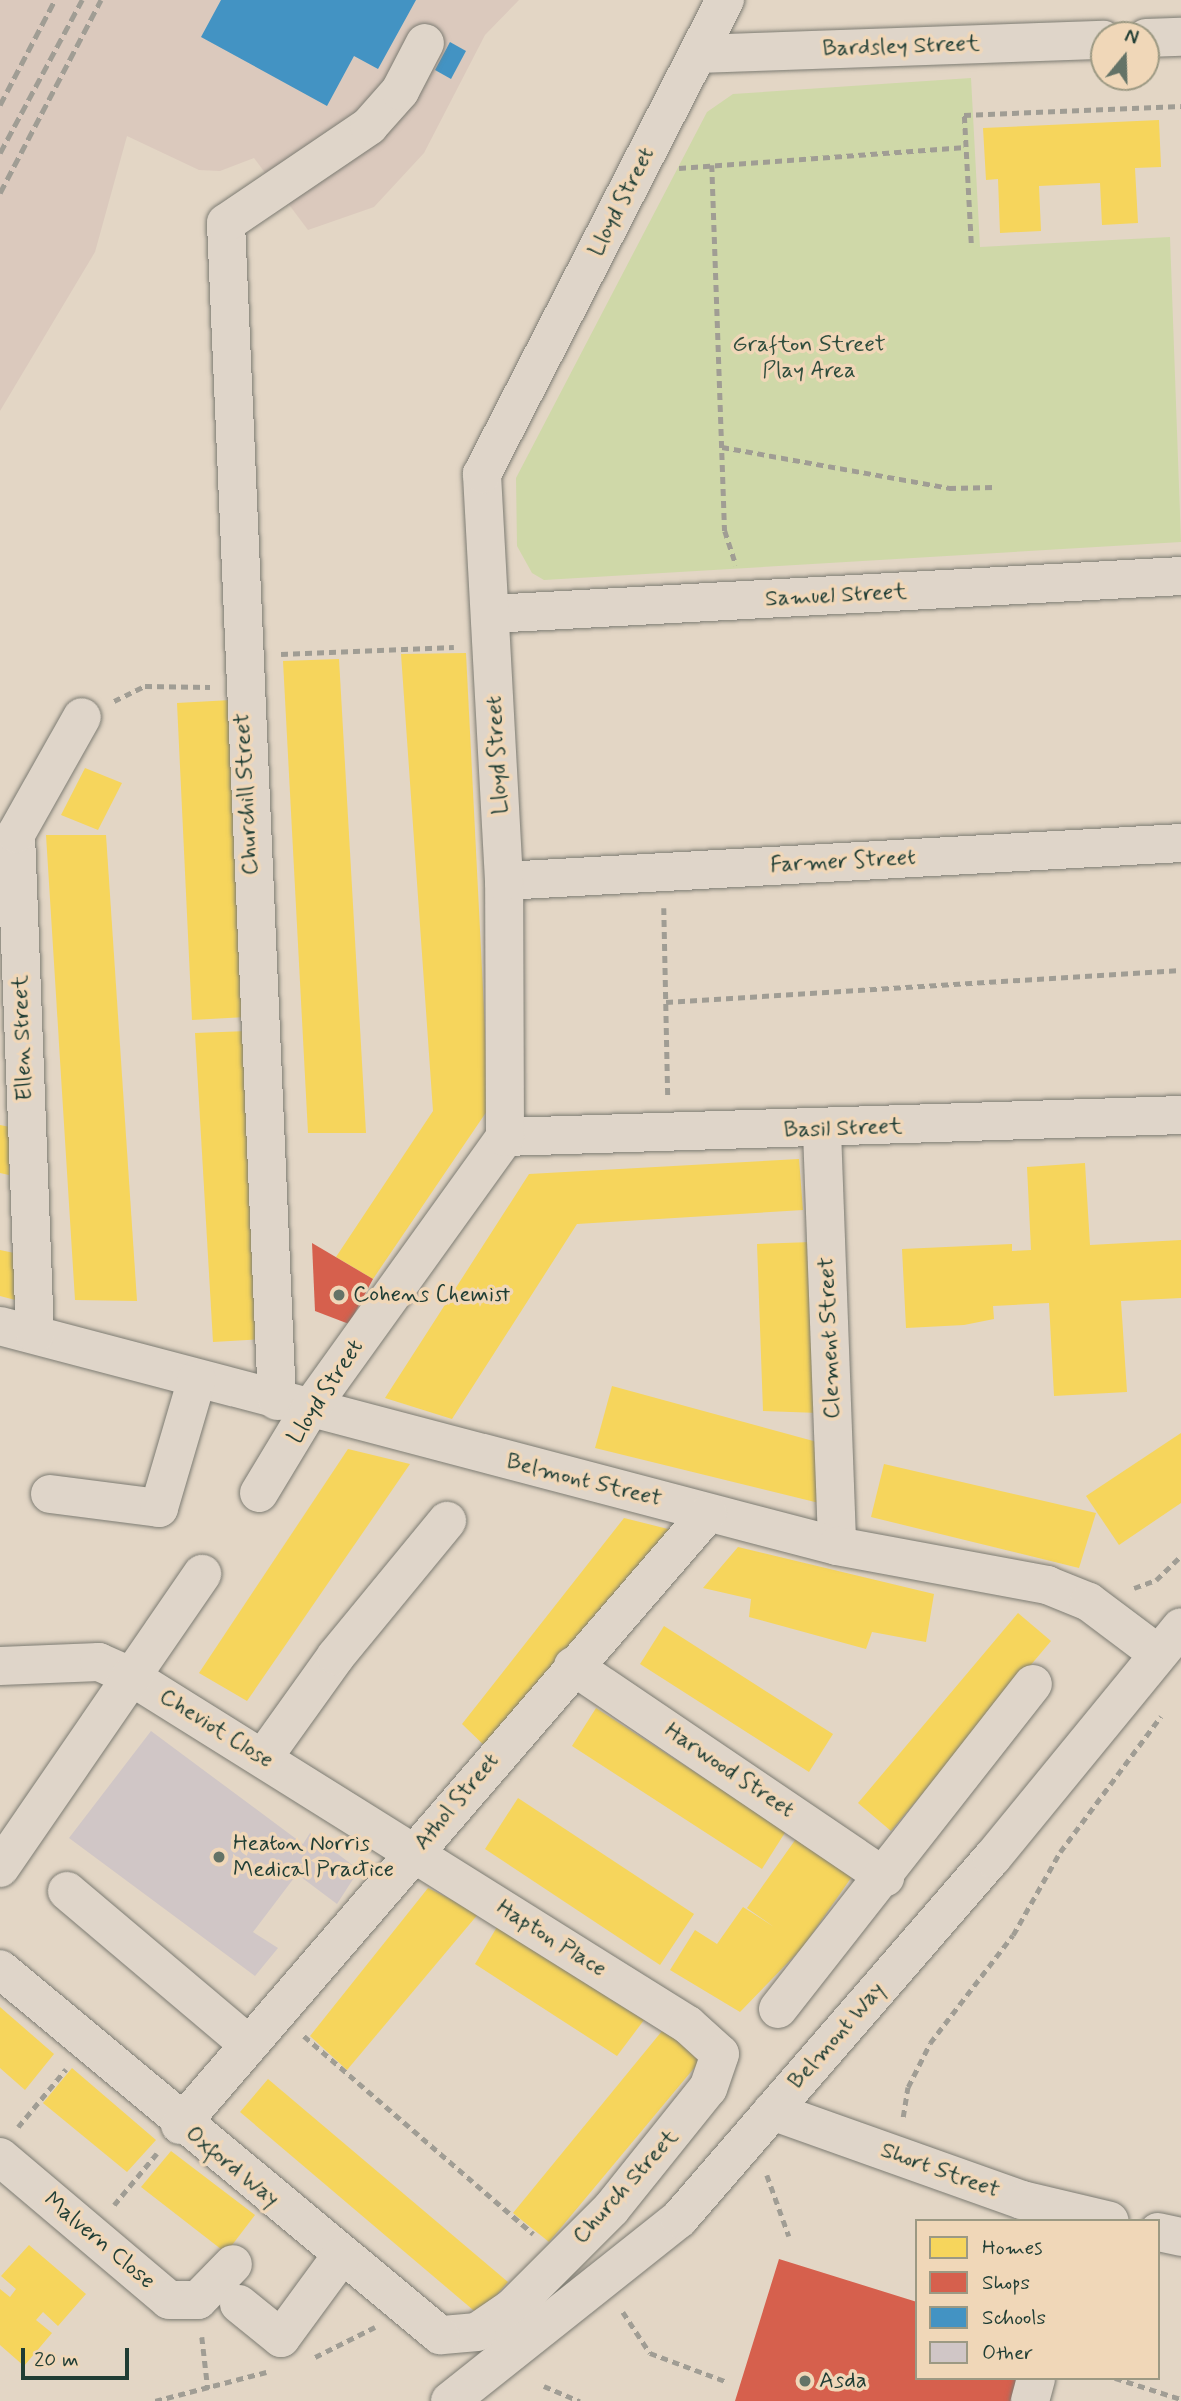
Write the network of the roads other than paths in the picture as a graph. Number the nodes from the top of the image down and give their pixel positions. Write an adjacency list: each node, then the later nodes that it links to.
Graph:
1 (725, 0): 6 (street, Lloyd Street)
2 (1181, 37): 3 (street)
3 (1160, 38)
4 (1090, 40): 6 (street, Bardsley Street)
5 (425, 43): 18 (street, Churchill Street)
6 (698, 54): 8 (street, Lloyd Street)
7 (1181, 576): 8 (street, Samuel Street)
8 (492, 630): 11 (street, Lloyd Street)
9 (82, 717): 12 (street, Ellen Street)
10 (1181, 843): 11 (street, Farmer Street)
11 (504, 881): 15 (street, Lloyd Street)
12 (12, 1080): 16 (street, Ellen Street)
13 (1181, 1115): 14 (street, Basil Street)
14 (822, 1130): 15 (street, Basil Street); 23 (street, Clement Street)
15 (505, 1137): 18 (street, Lloyd Street)
16 (18, 1330): 17 (street, Belmont Street)
17 (197, 1379): 18 (street, Belmont Street); 20 (street)
18 (293, 1405): 19 (street, Lloyd Street); 21 (street, Belmont Street)
19 (259, 1493)
20 (50, 1494)
21 (708, 1513): 23 (street, Belmont Street); 27 (street, Athol Street)
22 (447, 1521): 30 (street)
23 (837, 1546): 25 (street, Belmont Street)
24 (202, 1574): 28 (street)
25 (1169, 1640): 39 (street, Belmont Way)
26 (0, 1666): 28 (street, Cheviot Close)
27 (573, 1666): 31 (street, Athol Street); 33 (street, Harwood Street)
28 (130, 1676): 30 (street, Cheviot Close); 32 (street)
29 (1033, 1684): 33 (street)
30 (263, 1759): 31 (street, Cheviot Close)
31 (415, 1852): 37 (street, Hapton Place); 38 (street, Athol Street)
32 (0, 1868)
33 (885, 1877): 36 (street)
34 (68, 1891): 38 (street)
35 (0, 1969): 40 (street, Oxford Way)
36 (778, 2009)
37 (688, 2025): 49 (street, Church Street)
38 (249, 2045): 40 (street, Athol Street)
39 (762, 2123): 42 (street, Short Street); 51 (street, Belmont Way)
40 (180, 2125): 46 (street, Oxford Way)
41 (4, 2159): 47 (street, Malvern Close)
42 (1019, 2210): 43 (street, Short Street)
43 (1093, 2219)
44 (1160, 2232): 45 (street)
45 (1181, 2237)
46 (341, 2256): 48 (street); 49 (street, Oxford Way)
47 (233, 2264)
48 (239, 2304)
49 (477, 2332)
50 (1035, 2380): 52 (street)
51 (450, 2401)
52 (1030, 2401)

